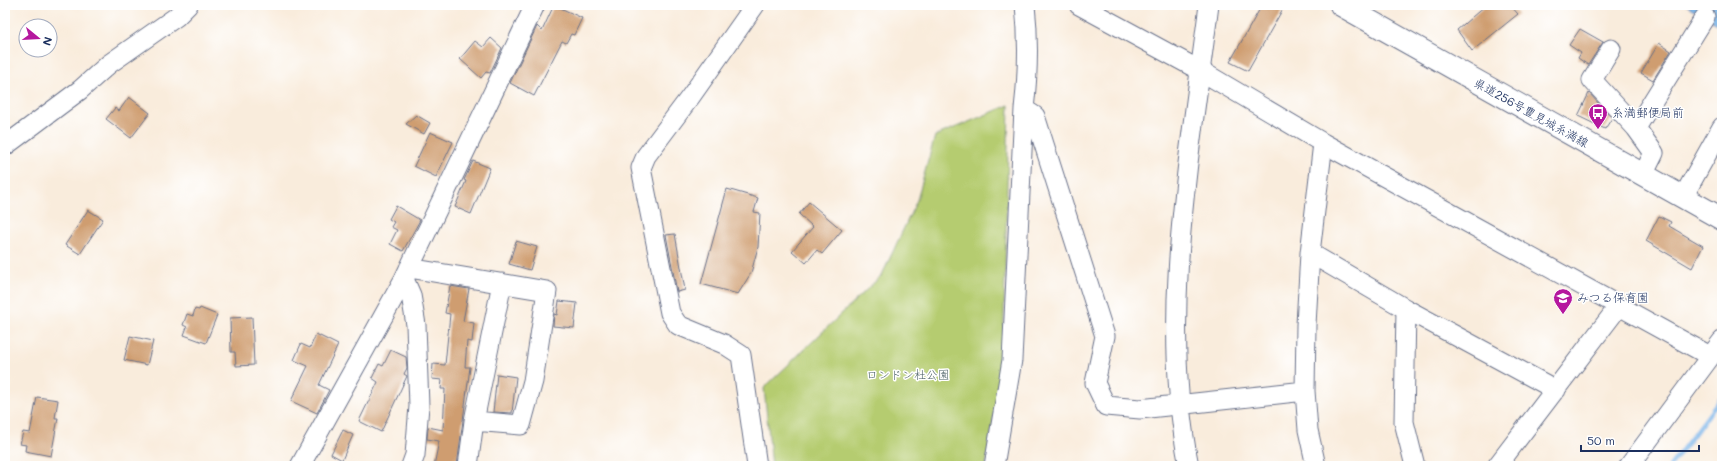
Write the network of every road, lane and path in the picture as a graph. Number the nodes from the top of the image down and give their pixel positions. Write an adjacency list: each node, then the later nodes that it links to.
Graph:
1 (188, 5): 15 (street)
2 (535, 5): 20 (street)
3 (756, 5): 33 (street)
4 (1025, 5): 11 (street)
5 (1079, 5): 10 (street)
6 (1209, 5): 10 (street)
7 (1341, 5): 16 (main road, 県道256号豊見城糸満線)
8 (1705, 17): 13 (street)
9 (1611, 49): 13 (street)
10 (1201, 72): 14 (street); 28 (street)
11 (1024, 109): 28 (street); 34 (street)
12 (1722, 127): 17 (street)
13 (1636, 128): 16 (street)
14 (1323, 143): 19 (street); 22 (street)
15 (5, 146)
16 (1643, 175): 17 (main road, 県道256号豊見城糸満線)
17 (1683, 197): 18 (main road, 県道256号豊見城糸満線)
18 (1722, 219)
19 (1310, 253): 23 (street); 27 (street)
20 (407, 274): 21 (street); 30 (street); 31 (street)
21 (502, 283): 29 (street); 29 (street)
22 (1619, 306): 25 (street); 26 (street)
23 (1406, 309): 26 (street); 37 (street)
24 (1722, 341): 25 (street)
25 (1710, 356): 39 (street)
26 (1556, 390): 38 (street)
27 (1305, 391): 28 (street); 36 (street)
28 (1181, 405): 35 (street)
29 (474, 421): 32 (street)
30 (300, 466)
31 (411, 466)
32 (468, 466)
33 (757, 466)
34 (994, 466)
35 (1189, 466)
36 (1316, 466)
37 (1414, 466)
38 (1497, 466)
39 (1630, 466)

